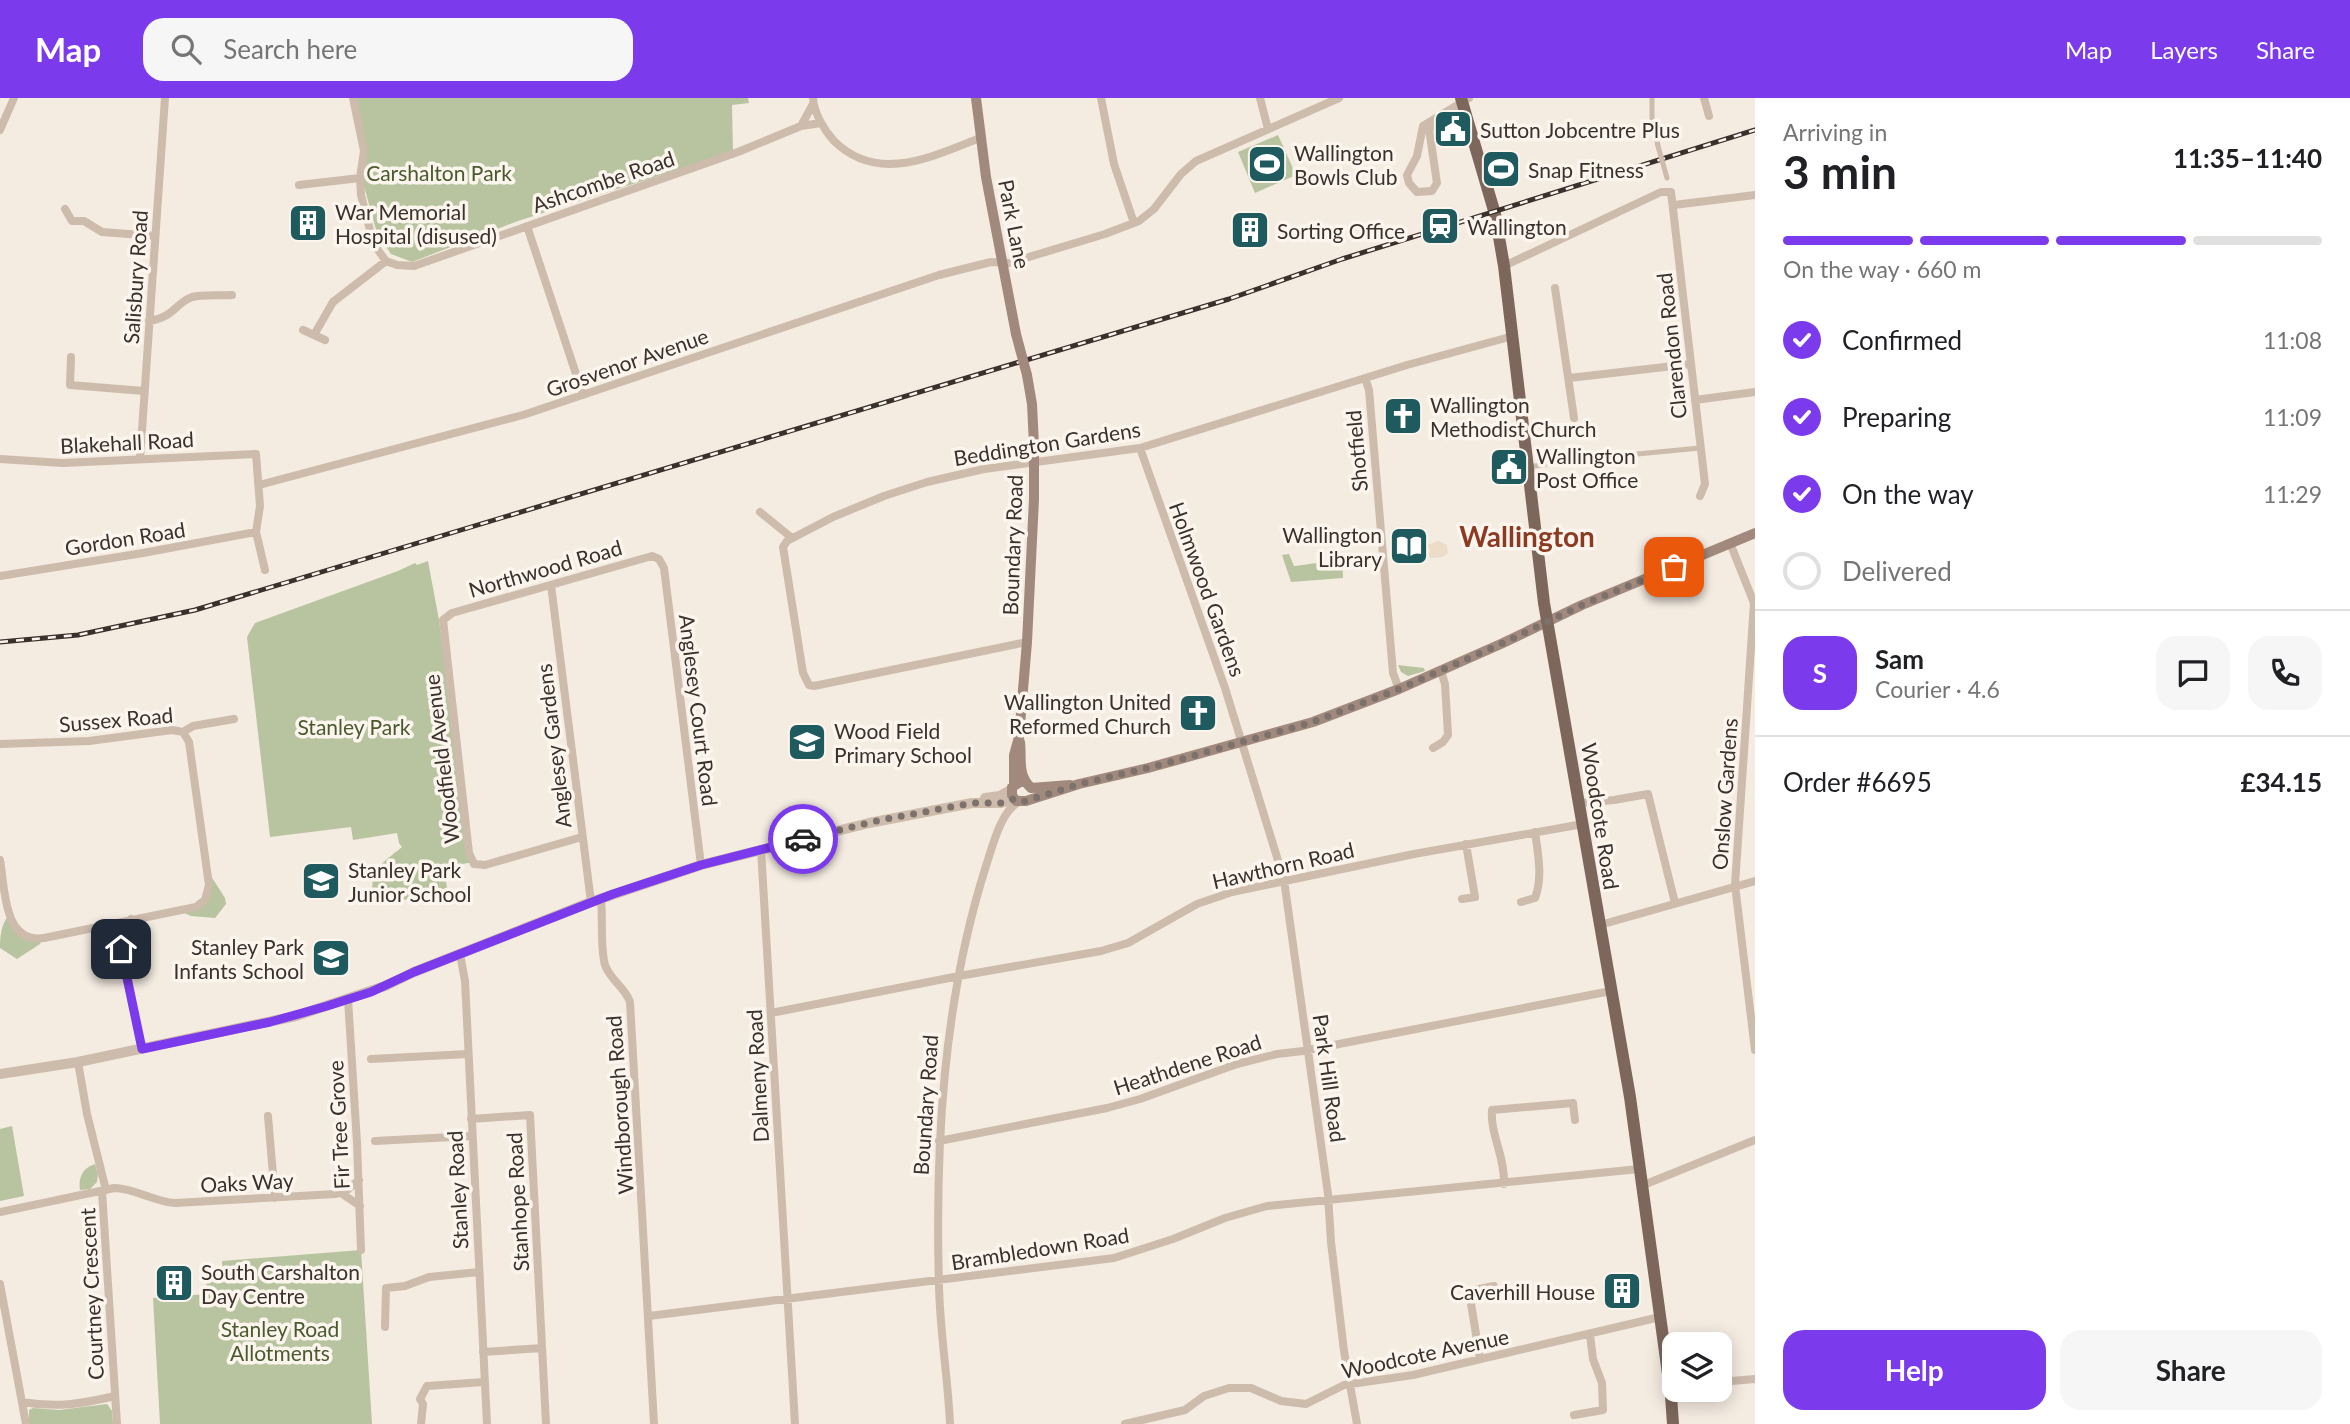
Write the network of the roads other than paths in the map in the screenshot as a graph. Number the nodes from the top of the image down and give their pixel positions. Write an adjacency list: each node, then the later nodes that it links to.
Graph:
1 (14, 98): 16 (street)
2 (165, 98): 26 (street, Salisbury Road)
3 (353, 98): 18 (street)
4 (976, 98): 17 (main road, Park Lane)
5 (1101, 98): 24 (street)
6 (1260, 98): 15 (street)
7 (1339, 98): 15 (street, Grosvenor Avenue)
8 (1652, 98): 20 (street, bridge)
9 (1704, 98): 12 (street)
10 (813, 101): 13 (street); 14 (street)
11 (1464, 102): 11 (street); 29 (main road, Woodcote Road)
12 (1709, 116)
13 (821, 123): 14 (street, Ashcombe Road); 17 (street)
14 (802, 126): 25 (street, Ashcombe Road)
15 (1268, 129): 24 (street, Grosvenor Avenue)
16 (0, 130)
17 (980, 138): 28 (main road, Park Lane)
18 (360, 178): 19 (street); 27 (street)
19 (299, 185)
20 (1671, 192): 22 (street, Clarendon Road); 29 (street)
21 (1755, 195): 22 (street)
22 (1674, 205): 39 (street, Clarendon Road)
23 (65, 209): 26 (street)
24 (1133, 223): 28 (street, Grosvenor Avenue)
25 (527, 226): 27 (street, Ashcombe Road); 44 (street)
26 (155, 236): 32 (street, Salisbury Road)
27 (386, 261): 34 (street)
28 (1002, 262): 37 (main road, Park Lane, bridge); 44 (street, Grosvenor Avenue)
29 (1504, 267): 35 (main road, Woodcote Road)
30 (1555, 288): 41 (street)
31 (232, 295): 32 (street)
32 (149, 321): 42 (street, Salisbury Road)
33 (303, 330): 34 (street)
34 (314, 335): 36 (street)
35 (1513, 336): 40 (street, Beddington Gardens); 54 (main road, Woodcote Road)
36 (325, 340)
37 (1022, 356): 52 (main road, Boundary Road, bridge)
38 (71, 357): 42 (street)
39 (1691, 364): 41 (street); 45 (street, Clarendon Road)
40 (1366, 378): 47 (street, Beddington Gardens); 70 (street, Shotfield)
41 (1569, 378): 46 (street)
42 (144, 391): 50 (street, Salisbury Road)
43 (1755, 392): 45 (street)
44 (583, 395): 55 (street, Grosvenor Avenue)
45 (1695, 400): 48 (street, Clarendon Road)
46 (1574, 418)
47 (1140, 448): 52 (street, Beddington Gardens); 73 (street, Holmwood Gardens)
48 (1700, 448): 51 (street); 56 (street, Clarendon Road)
49 (0, 459): 50 (street, Blakehall Road)
50 (140, 459): 55 (street, Blakehall Road)
51 (1564, 461)
52 (1034, 462): 60 (street, Beddington Gardens); 68 (main road, Boundary Road)
53 (1542, 465): 54 (street)
54 (1528, 467): 67 (main road, Woodcote Road)
55 (259, 485): 58 (street)
56 (1700, 496)
57 (760, 513): 60 (street)
58 (256, 532): 63 (street); 64 (street, Gordon Road)
59 (1755, 533): 61 (main road)
60 (792, 538): 68 (street)
61 (1730, 543): 67 (main road); 87 (street, Onslow Gardens)
62 (659, 559): 65 (street, Northwood Road); 84 (street, Anglesey Court Road)
63 (265, 570)
64 (0, 576)
65 (551, 585): 66 (street, Northwood Road); 80 (street, Anglesey Gardens)
66 (443, 620): 80 (street, Woodfield Avenue)
67 (1548, 620): 69 (main road); 77 (main road, Woodcote Road)
68 (1027, 642): 76 (main road, Boundary Road)
69 (1441, 671): 70 (main road); 75 (street)
70 (1399, 689): 73 (main road)
71 (234, 719): 72 (street, Sussex Road)
72 (183, 732): 74 (street, Sussex Road); 92 (street)
73 (1243, 742): 76 (main road); 85 (street, Park Hill Road)
74 (0, 744)
75 (1433, 748)
76 (1021, 792): 82 (street); 97 (street, Boundary Road)
77 (1580, 803): 78 (main road, Woodcote Road); 91 (street)
78 (1584, 824): 79 (street, Hawthorn Road); 93 (main road, Woodcote Road)
79 (1535, 832): 81 (street, Hawthorn Road); 90 (street)
80 (582, 838): 88 (street, Anglesey Gardens)
81 (1466, 844): 85 (street, Hawthorn Road); 89 (street)
82 (761, 849): 84 (street); 101 (street, Dalmeny Road)
83 (0, 860): 94 (street)
84 (701, 865): 88 (street)
85 (1284, 880): 97 (street, Hawthorn Road); 103 (street, Park Hill Road)
86 (1755, 881): 87 (street)
87 (1735, 886): 91 (street); 99 (street, Onslow Gardens)
88 (596, 900): 96 (street); 132 (street, Windborough Road)
89 (1462, 900)
90 (1521, 902)
91 (1675, 903): 93 (street)
92 (131, 919): 94 (street); 95 (street)
93 (1600, 925): 98 (main road, Woodcote Road)
94 (100, 926): 95 (street)
95 (118, 939): 102 (street)
96 (460, 954): 100 (street); 105 (street, Stanley Road)
97 (959, 976): 101 (street, Hawthorn Road); 113 (street, Boundary Road)
98 (1611, 991): 103 (street, Heathdene Road); 116 (main road, Woodcote Road)
99 (1752, 994): 104 (street, Onslow Gardens)
100 (348, 999): 102 (street); 117 (street, Fir Tree Grove)
101 (771, 1013): 131 (street, Dalmeny Road)
102 (142, 1049): 107 (street)
103 (1308, 1049): 113 (street, Heathdene Road); 123 (street, Park Hill Road)
104 (1755, 1050)
105 (468, 1054): 106 (street); 110 (street, Stanley Road)
106 (371, 1059)
107 (78, 1062): 108 (street); 120 (street, Courtney Crescent)
108 (0, 1074)
109 (268, 1116): 122 (street)
110 (471, 1119): 112 (street, Stanley Road); 137 (street, Stanhope Road)
111 (1575, 1120): 118 (street)
112 (472, 1136): 115 (street); 127 (street, Stanley Road)
113 (939, 1140): 128 (street, Boundary Road)
114 (1755, 1140): 119 (street)
115 (375, 1141)
116 (1639, 1169): 118 (street, Brambledown Road); 119 (main road, Woodcote Road)
117 (359, 1180): 121 (street); 124 (street, Fir Tree Grove)
118 (1504, 1184): 123 (street, Brambledown Road)
119 (1641, 1186): 133 (main road, Woodcote Road)
120 (104, 1190): 122 (street, Oaks Way); 125 (street, Oaks Way); 144 (street, Courtney Crescent)
121 (341, 1193): 122 (street, Oaks Way); 124 (street)
122 (275, 1198)
123 (1328, 1201): 128 (street, Brambledown Road); 143 (street, Park Hill Road)
124 (360, 1206): 126 (street, Fir Tree Grove)
125 (0, 1212)
126 (361, 1250)
127 (479, 1272): 134 (street); 138 (street, Stanley Road)
128 (939, 1281): 131 (street, Brambledown Road); 155 (street, Boundary Road)
129 (0, 1284): 145 (street)
130 (1494, 1286): 139 (street)
131 (788, 1300): 132 (street, Brambledown Road); 154 (street, Dalmeny Road)
132 (649, 1316): 153 (street, Windborough Road)
133 (1660, 1317): 135 (main road, Woodcote Road); 136 (street, Woodcote Avenue)
134 (385, 1328)
135 (1663, 1332)
136 (1590, 1335): 139 (street, Woodcote Avenue); 147 (street)
137 (542, 1348): 138 (street); 152 (street, Stanhope Road)
138 (482, 1352): 142 (street, Stanley Road)
139 (1480, 1359): 143 (street, Woodcote Avenue)
140 (1755, 1379): 141 (street)
141 (1732, 1381)
142 (484, 1382): 150 (street); 151 (street, Stanley Road)
143 (1349, 1385): 156 (street, Woodcote Avenue); 157 (street, Park Hill Road)
144 (115, 1396): 145 (street, Courtney Crescent); 149 (street, Courtney Crescent)
145 (22, 1402): 148 (street)
146 (1672, 1402): 158 (main road, Woodcote Road)
147 (1574, 1415)
148 (26, 1424)
149 (117, 1424)
150 (421, 1424)
151 (487, 1424)
152 (546, 1424)
153 (654, 1424)
154 (795, 1424)
155 (950, 1424)
156 (1125, 1424)
157 (1357, 1424)
158 (1673, 1424)

